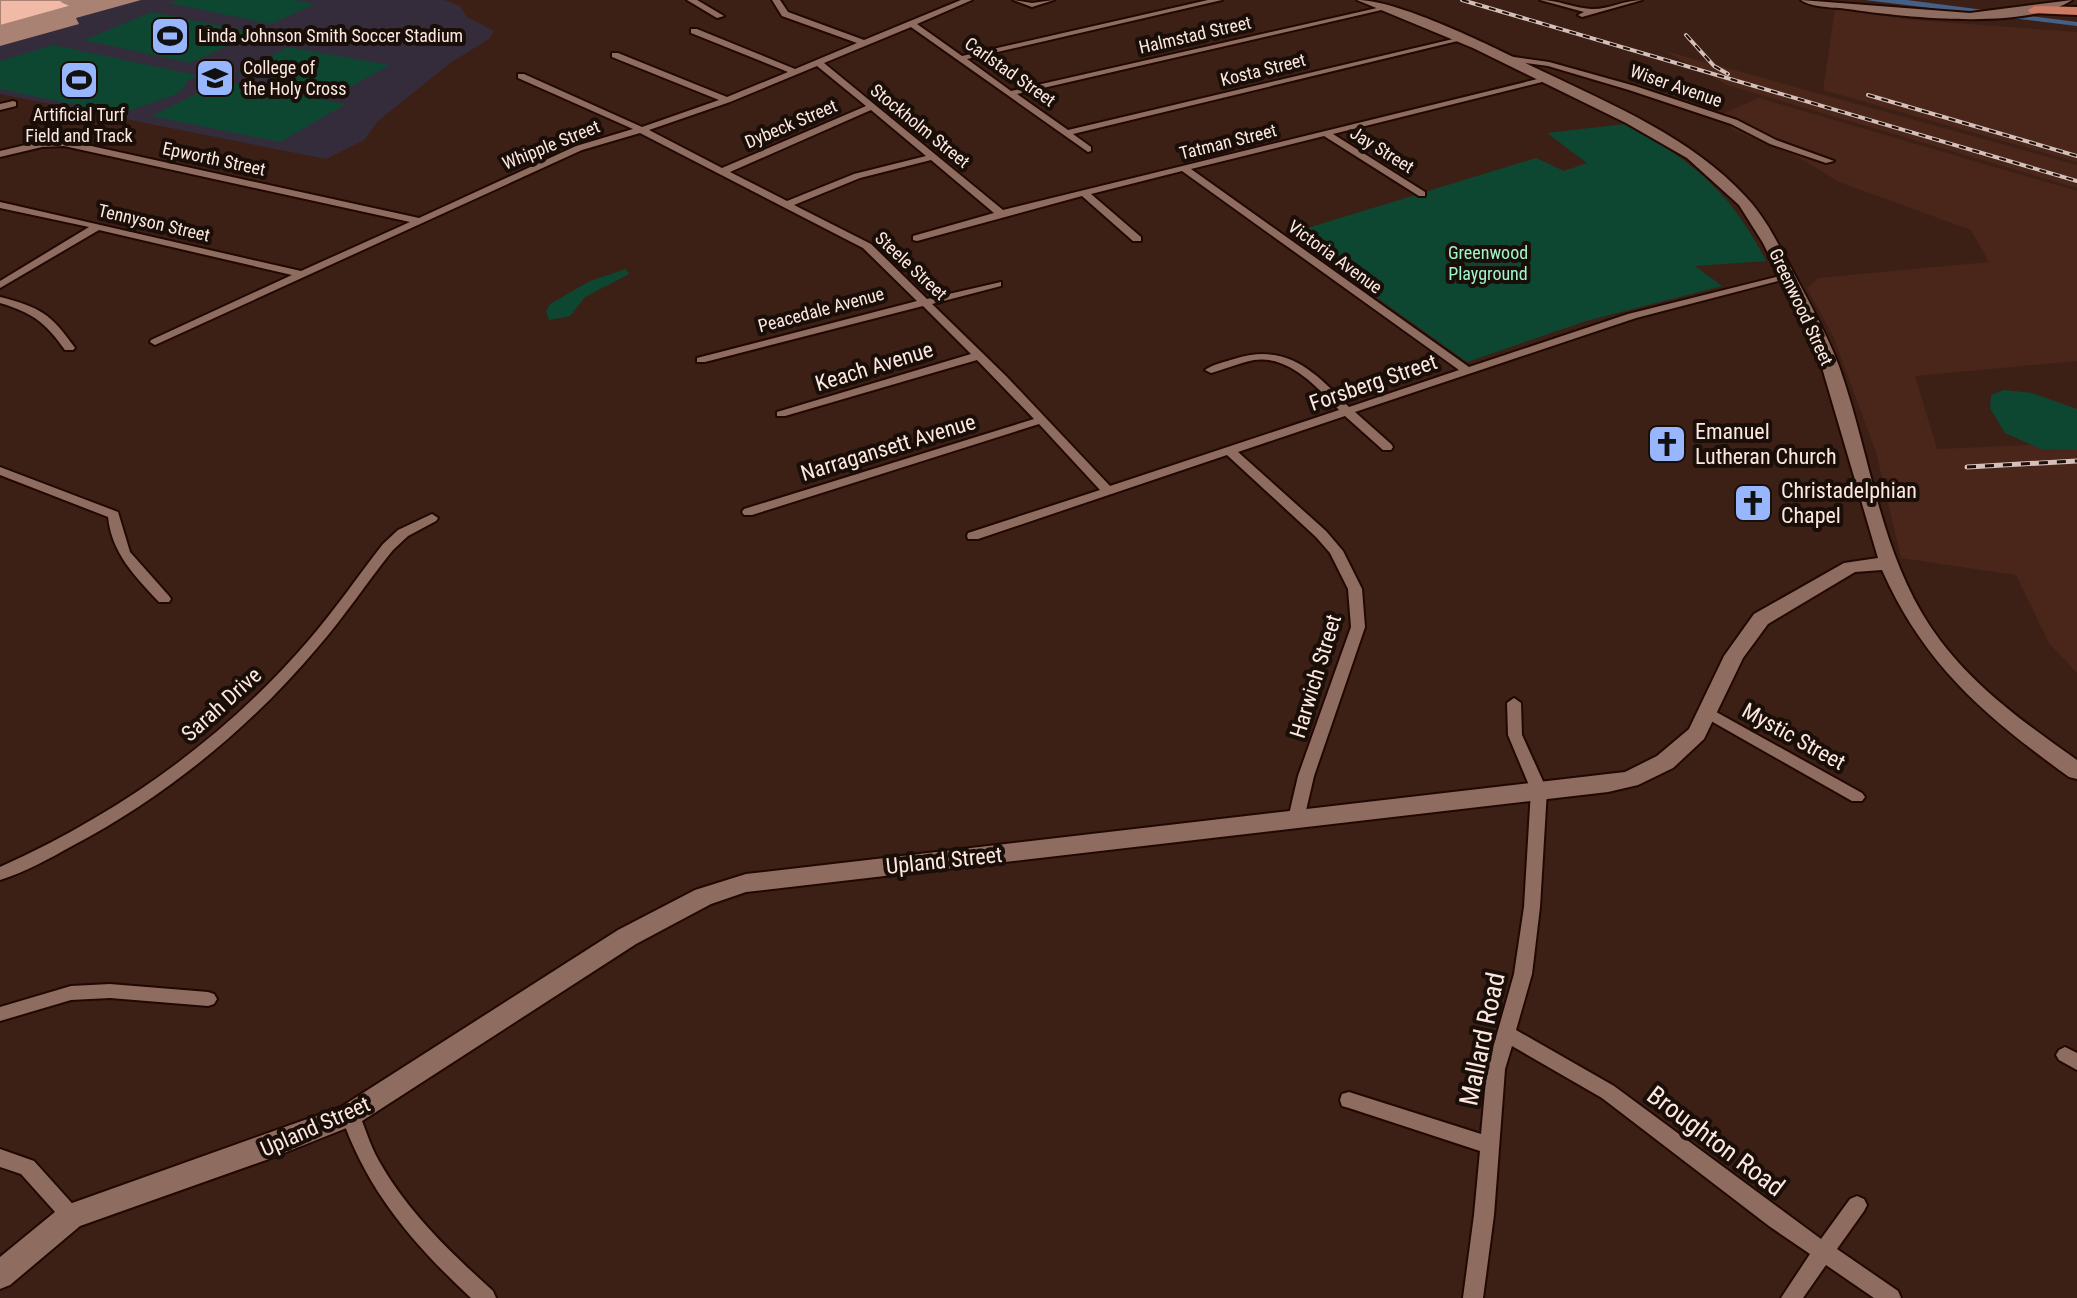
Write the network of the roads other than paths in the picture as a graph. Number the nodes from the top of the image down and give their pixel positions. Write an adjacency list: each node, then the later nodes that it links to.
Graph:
1 (691, 0): 18 (street)
2 (776, 0): 22 (street)
3 (968, 0): 19 (street, Whipple Street)
4 (1017, 0): 5 (street)
5 (1050, 0)
6 (1218, 0): 24 (street)
7 (1362, 0): 13 (main road, Greenwood Street)
8 (1544, 0): 16 (street)
9 (1638, 0): 16 (street)
10 (1806, 0): 14 (main road)
11 (2064, 0): 12 (highway); 14 (main road)
12 (2077, 5)
13 (1386, 8): 21 (main road, Greenwood Street); 30 (street, Halmstad Street)
14 (2035, 10): 15 (highway)
15 (2077, 11)
16 (1593, 12): 17 (street)
17 (1582, 15)
18 (720, 16)
19 (912, 24): 22 (street, Whipple Street); 24 (street, Carlstad Street)
20 (694, 31): 27 (street)
21 (1466, 38): 25 (main road, Greenwood Street); 36 (street, Kosta Street)
22 (865, 43): 26 (street, Whipple Street)
23 (615, 55): 31 (street)
24 (963, 58): 30 (street, Carlstad Street)
25 (1507, 58): 29 (main road, Greenwood Street); 41 (street, Wiser Avenue)
26 (818, 62): 27 (street, Whipple Street); 34 (street, Stockholm Street)
27 (796, 72): 31 (street, Whipple Street)
28 (521, 76): 35 (street, Steele Street)
29 (1547, 78): 37 (street, Tatman Street); 54 (main road, Greenwood Street)
30 (1012, 93): 36 (street, Carlstad Street)
31 (727, 100): 35 (street, Whipple Street)
32 (13, 104): 33 (street)
33 (0, 107)
34 (872, 107): 40 (street, Stockholm Street); 43 (street, Dybeck Street)
35 (640, 129): 43 (street, Steele Street); 49 (street, Whipple Street)
36 (1068, 133): 38 (street, Carlstad Street)
37 (1326, 133): 42 (street, Tatman Street); 45 (street, Jay Street)
38 (1088, 149)
39 (0, 154): 49 (street, Epworth Street)
40 (932, 157): 46 (street); 48 (street, Stockholm Street)
41 (1829, 161)
42 (1185, 169): 44 (street, Tatman Street); 64 (street, Victoria Avenue)
43 (723, 171): 46 (street, Steele Street)
44 (1085, 194): 48 (street, Tatman Street); 52 (street)
45 (1422, 194)
46 (787, 204): 58 (street, Steele Street)
47 (0, 205): 50 (street, Tennyson Street)
48 (1002, 214): 51 (street, Tatman Street)
49 (420, 221): 53 (street, Whipple Street)
50 (98, 226): 53 (street, Tennyson Street); 56 (street)
51 (917, 238)
52 (1137, 239)
53 (300, 274): 59 (street, Whipple Street)
54 (1788, 277): 64 (street, Forsberg Street); 75 (main road, Greenwood Street)
55 (997, 284): 58 (street, Peacedale Avenue)
56 (0, 285)
57 (0, 300): 60 (street)
58 (923, 301): 61 (street, Steele Street); 62 (street, Peacedale Avenue)
59 (155, 342)
60 (69, 348)
61 (977, 356): 66 (street, Keach Avenue); 67 (street, Steele Street)
62 (701, 360)
63 (1211, 370): 65 (street)
64 (1467, 370): 65 (street, Forsberg Street)
65 (1348, 411): 68 (street); 69 (street, Forsberg Street)
66 (781, 414)
67 (1041, 420): 71 (street, Steele Street); 72 (street, Narragansett Avenue)
68 (1387, 447)
69 (1230, 451): 71 (street, Forsberg Street); 82 (street, Harwich Street)
70 (0, 471): 76 (street)
71 (1109, 492): 74 (street, Forsberg Street)
72 (748, 512)
73 (432, 518): 83 (street, Sarah Drive)
74 (973, 536)
75 (1890, 563): 78 (main road, Upland Street); 79 (main road, Greenwood Street)
76 (164, 599)
77 (1514, 703): 80 (street)
78 (1709, 713): 80 (main road, Upland Street); 81 (street, Mystic Street)
79 (2077, 771)
80 (1539, 790): 82 (main road, Upland Street); 86 (street, Mallard Road)
81 (1857, 797)
82 (1296, 819): 88 (main road, Upland Street)
83 (0, 874)
84 (208, 999): 85 (street)
85 (0, 1014)
86 (1505, 1033): 89 (street, Mallard Road); 93 (street, Broughton Road)
87 (1349, 1100): 89 (street)
88 (350, 1115): 92 (main road, Upland Street); 95 (street)
89 (1488, 1145): 96 (street, Mallard Road)
90 (0, 1158): 92 (street)
91 (1857, 1205): 93 (street)
92 (71, 1216): 94 (main road, Upland Street)
93 (1822, 1251): 97 (street); 98 (street, Broughton Road)
94 (0, 1275)
95 (486, 1298)
96 (1473, 1298)
97 (1791, 1298)
98 (1891, 1298)

